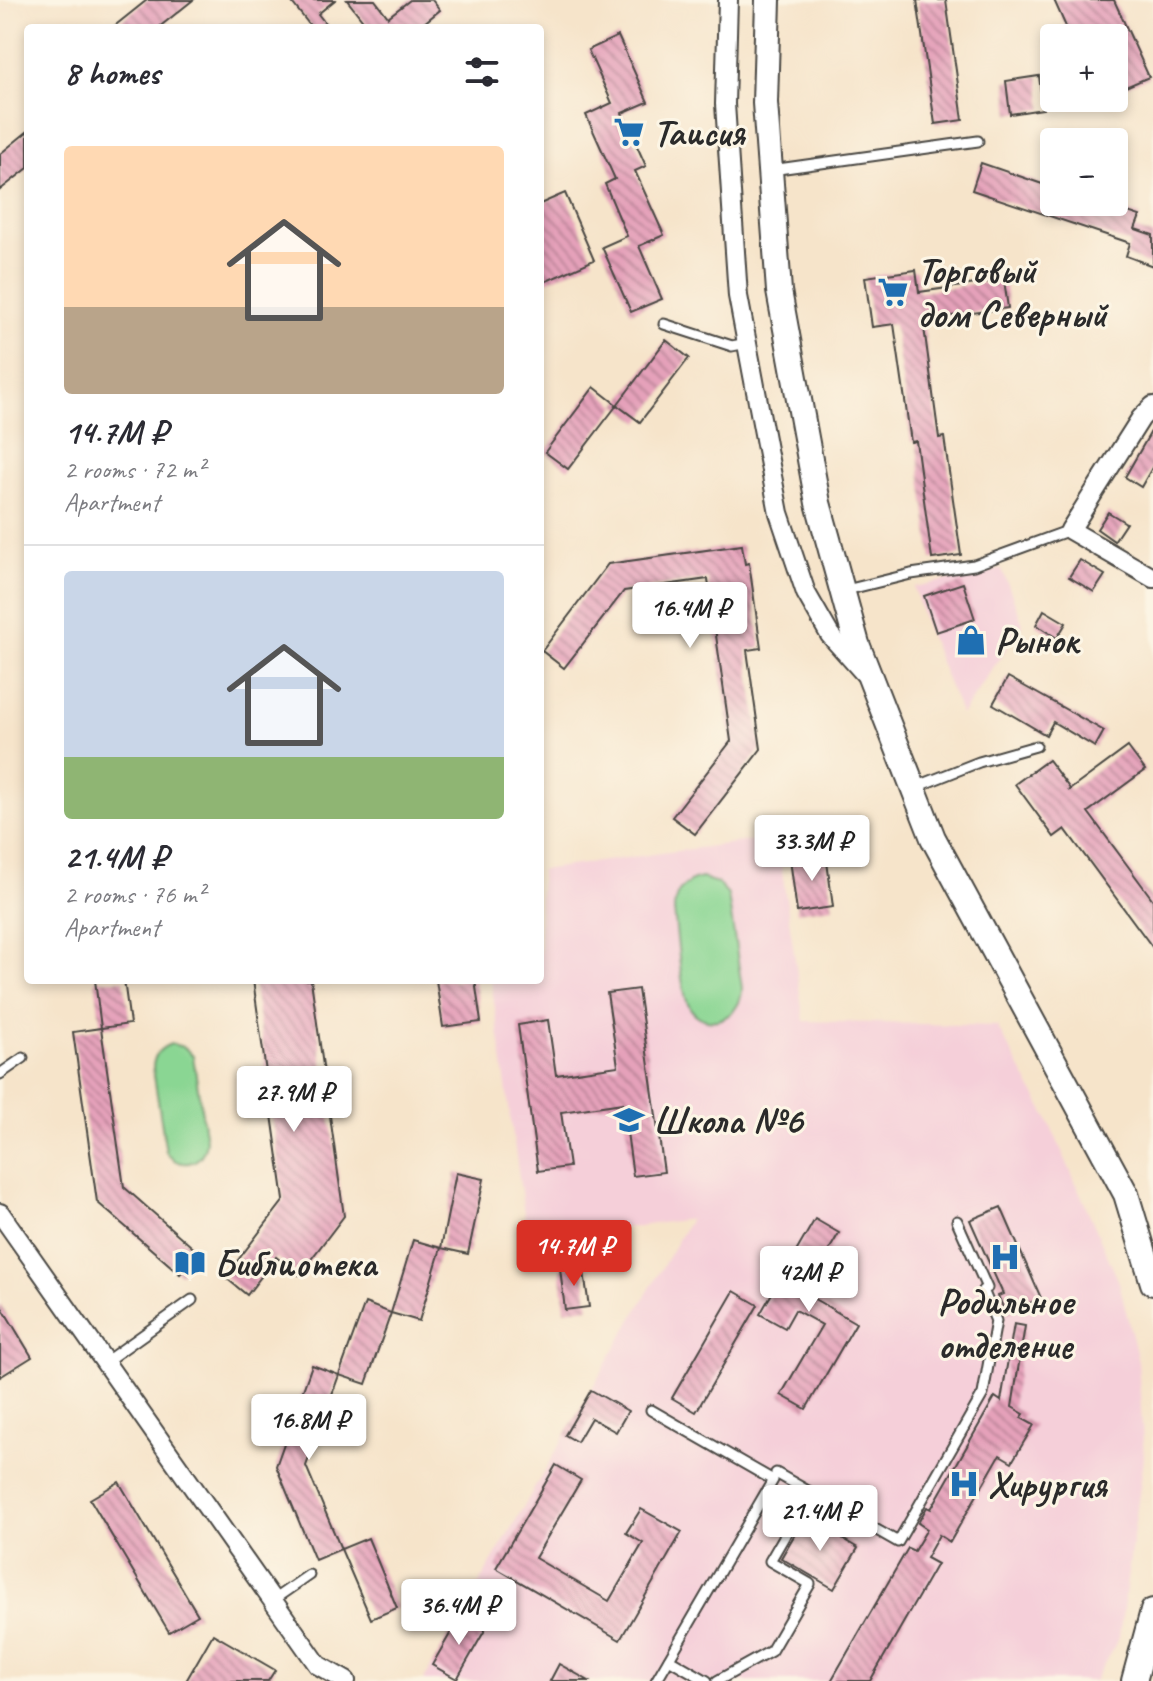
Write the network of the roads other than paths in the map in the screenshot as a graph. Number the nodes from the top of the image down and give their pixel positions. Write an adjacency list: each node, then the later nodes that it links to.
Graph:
1 (728, 0): 6 (street)
2 (768, 0): 4 (street)
3 (978, 141): 4 (lane)
4 (770, 170): 10 (street)
5 (664, 324): 6 (lane)
6 (747, 343): 11 (street)
7 (1153, 406): 8 (street)
8 (1070, 530): 9 (street); 10 (lane)
9 (1153, 578)
10 (842, 591): 11 (street)
11 (872, 683): 13 (street)
12 (1036, 746): 13 (lane)
13 (913, 788): 18 (street)
14 (23, 1058): 15 (lane)
15 (0, 1074)
16 (0, 1213): 20 (street)
17 (957, 1221): 23 (lane)
18 (1153, 1283)
19 (192, 1300): 20 (lane)
20 (105, 1362): 25 (street)
21 (651, 1410): 27 (lane)
22 (776, 1473): 23 (lane)
23 (810, 1492): 32 (lane)
24 (309, 1575): 25 (lane)
25 (273, 1600): 29 (street)
26 (1153, 1611): 33 (street)
27 (669, 1659): 30 (lane); 31 (lane)
28 (1153, 1662): 34 (street)
29 (346, 1681)
30 (656, 1681)
31 (707, 1681)
32 (717, 1681)
33 (1134, 1681)
34 (1143, 1681)

